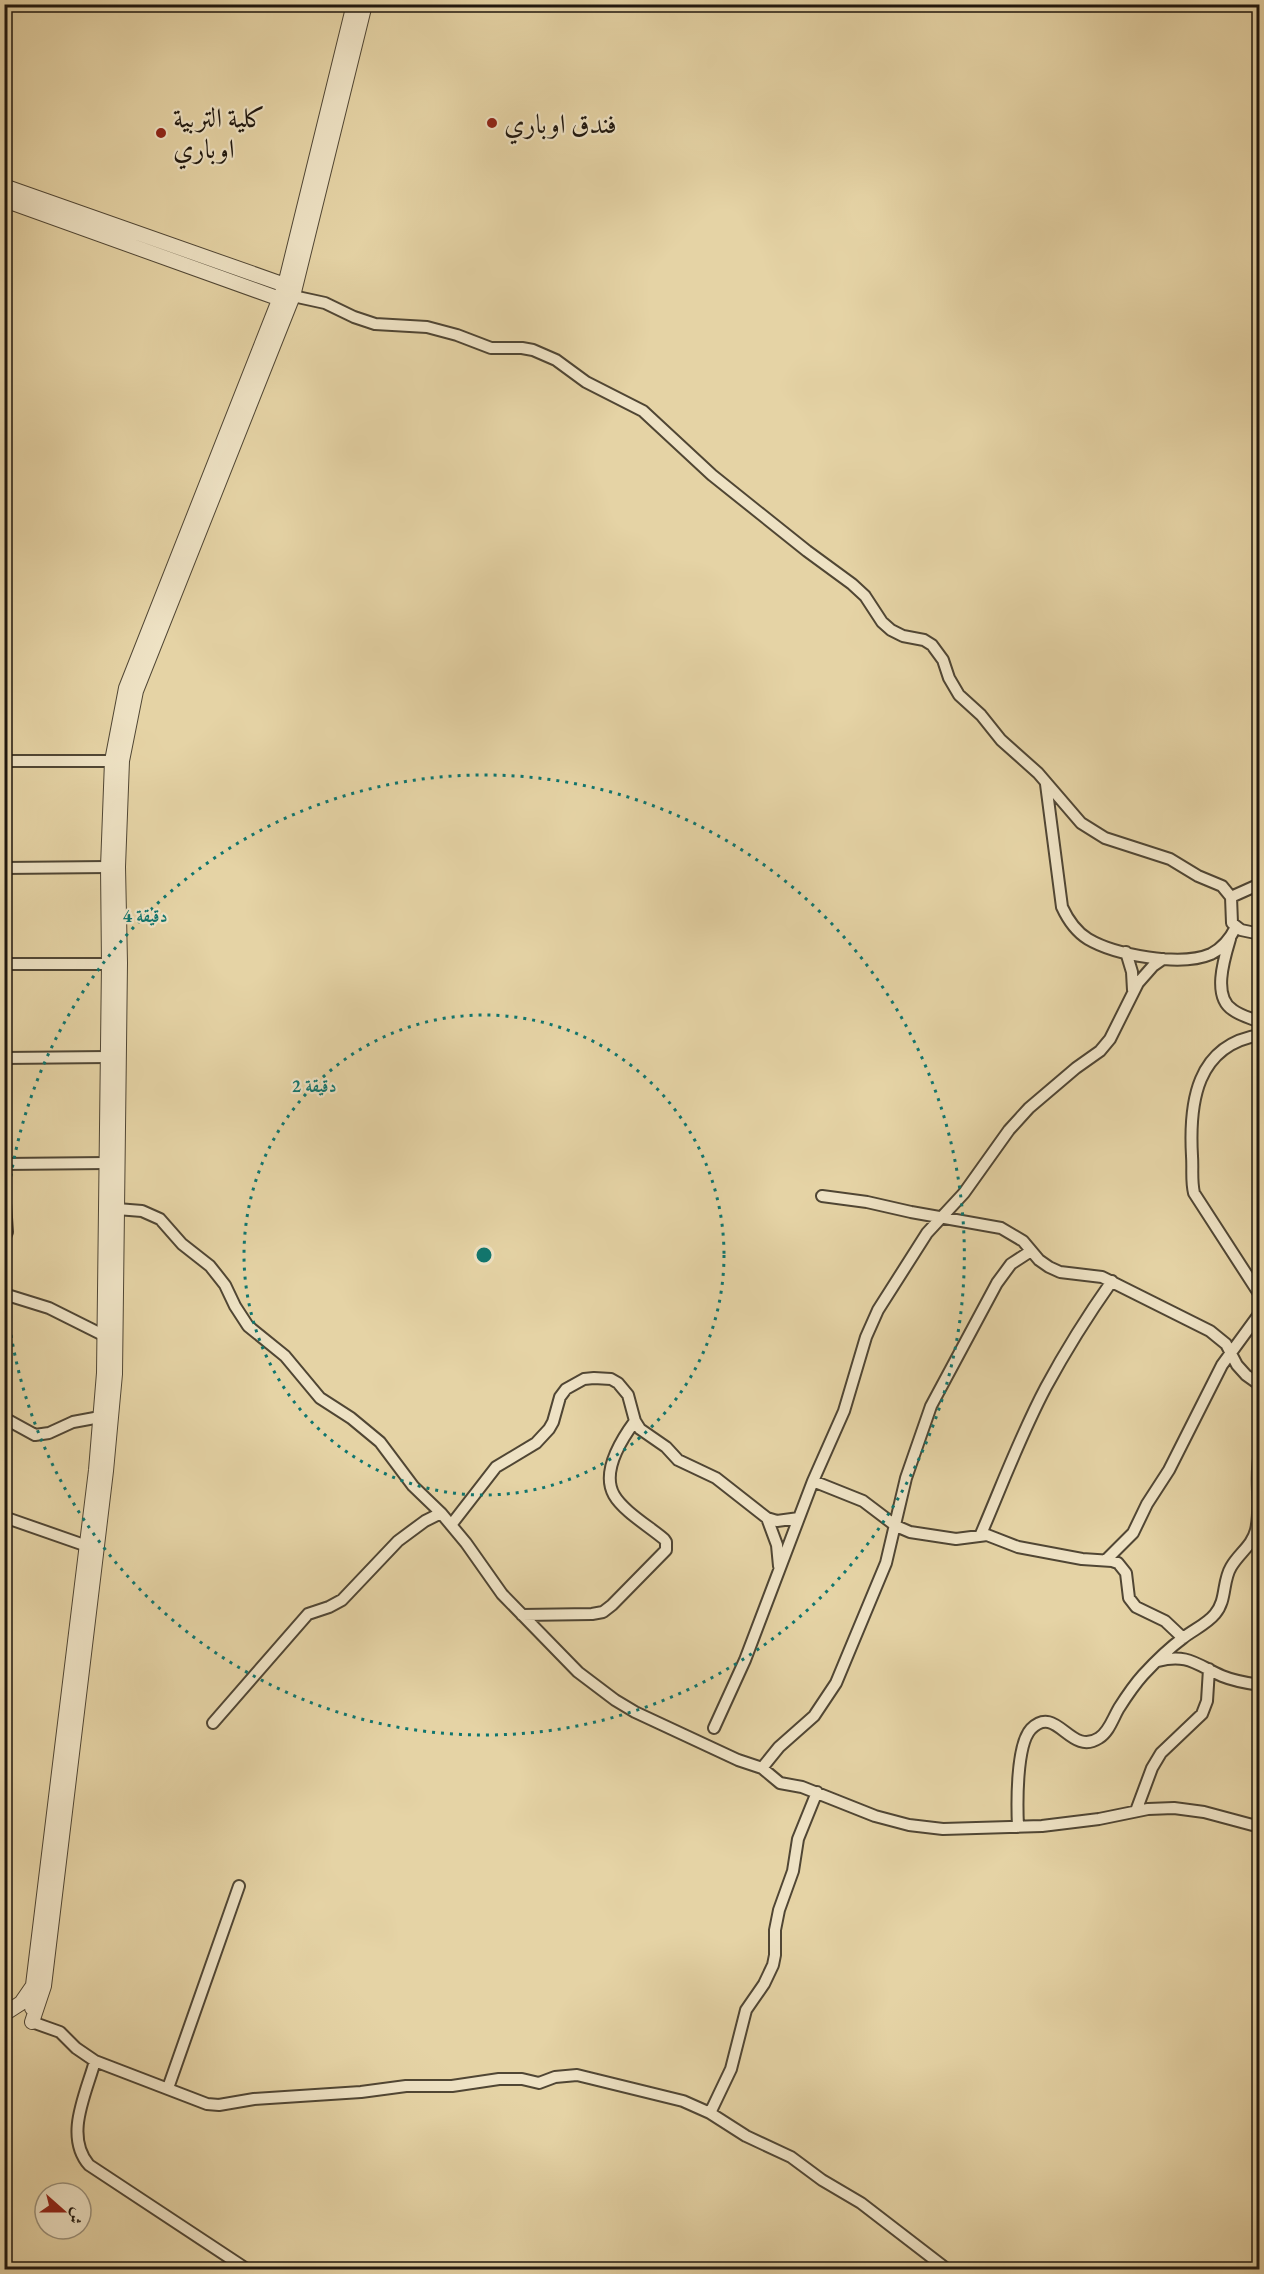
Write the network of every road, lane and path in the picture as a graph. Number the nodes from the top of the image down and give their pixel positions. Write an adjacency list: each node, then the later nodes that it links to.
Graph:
1 (354, 4): 5 (street)
2 (365, 4): 7 (street)
3 (4, 186): 6 (street)
4 (4, 200): 6 (street)
5 (292, 258): 6 (street); 7 (street)
6 (251, 281): 7 (street); 8 (street)
7 (286, 293): 8 (street); 10 (street); 11 (street)
8 (269, 328): 10 (street)
9 (4, 761): 10 (street)
10 (117, 761): 12 (street); 22 (street)
11 (1046, 783): 15 (street); 19 (street)
12 (108, 867): 13 (street); 22 (street)
13 (4, 868)
14 (1260, 884): 15 (street)
15 (1231, 897): 16 (street)
16 (1236, 927): 17 (street); 18 (street)
17 (1260, 934)
18 (1230, 939): 20 (street); 24 (street)
19 (1125, 952): 20 (street); 23 (street)
20 (1163, 959): 23 (street)
21 (4, 964): 22 (street)
22 (114, 964): 26 (street); 32 (street)
23 (1133, 994): 33 (street)
24 (1260, 1022)
25 (1260, 1035): 38 (street)
26 (108, 1057): 27 (street); 28 (street)
27 (4, 1058)
28 (107, 1163): 29 (street); 40 (street)
29 (4, 1164)
30 (4, 1189): 34 (street)
31 (822, 1196): 33 (street)
32 (117, 1209): 48 (street); 73 (street)
33 (941, 1216): 35 (street); 47 (street)
34 (4, 1239)
35 (1031, 1251): 36 (street); 53 (street)
36 (1112, 1281): 41 (street); 54 (street)
37 (4, 1294): 40 (street)
38 (1260, 1295)
39 (1260, 1312): 41 (street)
40 (105, 1336): 43 (street)
41 (1231, 1353): 42 (street); 56 (street)
42 (1260, 1385)
43 (100, 1417): 44 (street); 55 (street)
44 (4, 1418)
45 (635, 1421): 50 (street); 52 (street); 58 (street)
46 (1260, 1453): 59 (street)
47 (813, 1481): 51 (street); 53 (street)
48 (441, 1513): 52 (street); 63 (street)
49 (4, 1517): 55 (street)
50 (767, 1518): 51 (street); 57 (street)
51 (799, 1518): 57 (street)
52 (451, 1525): 58 (street)
53 (896, 1526): 54 (street); 65 (street)
54 (981, 1534): 56 (street)
55 (87, 1546): 71 (street)
56 (1106, 1560): 59 (street)
57 (778, 1574): 64 (street)
58 (522, 1615): 65 (street)
59 (1183, 1638): 60 (street)
60 (1156, 1661): 61 (street); 68 (street)
61 (1209, 1669): 62 (street); 67 (street)
62 (1260, 1685)
63 (213, 1723)
64 (714, 1728)
65 (762, 1768): 66 (street)
66 (817, 1792): 68 (street); 76 (street)
67 (1136, 1811): 68 (street); 69 (street)
68 (1018, 1827)
69 (1260, 1827)
70 (239, 1886): 75 (street)
71 (33, 1985): 72 (street); 73 (street)
72 (4, 2014): 73 (street)
73 (32, 2022): 74 (street)
74 (95, 2061): 75 (street); 77 (street)
75 (168, 2088): 76 (street)
76 (710, 2113): 78 (street)
77 (248, 2270)
78 (948, 2270)

